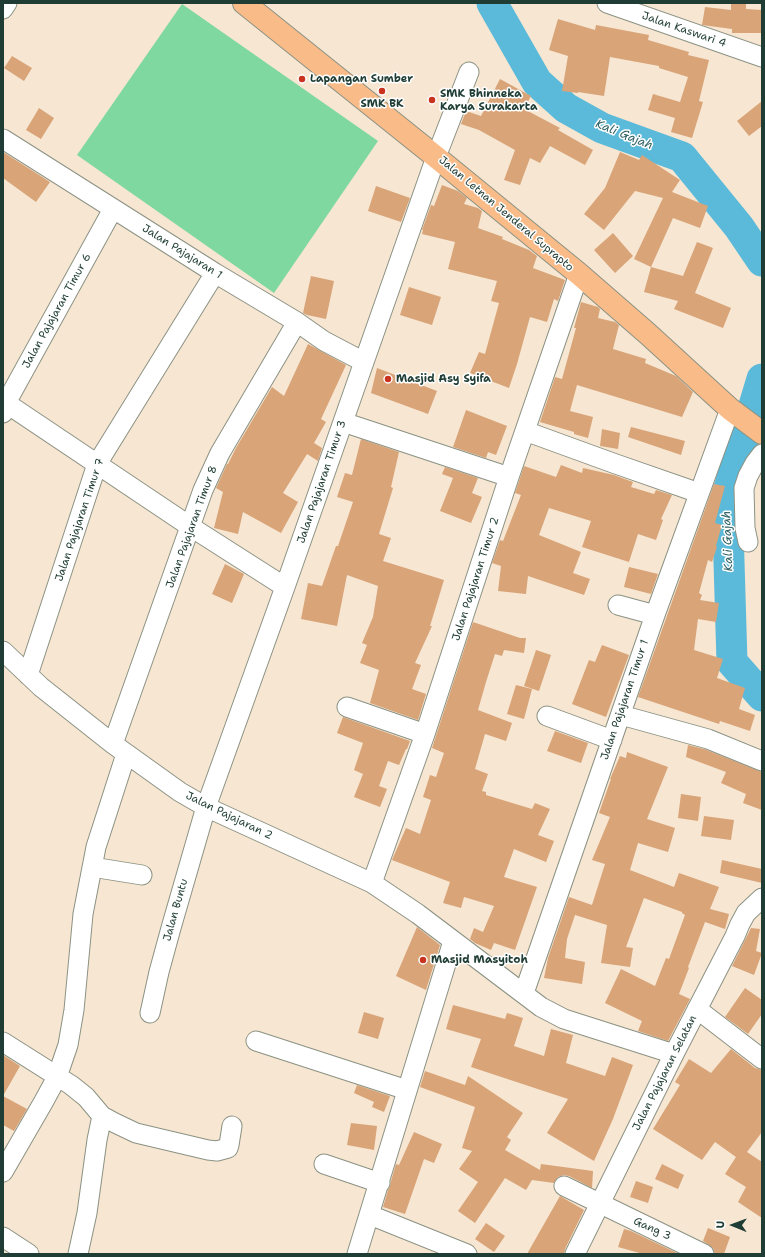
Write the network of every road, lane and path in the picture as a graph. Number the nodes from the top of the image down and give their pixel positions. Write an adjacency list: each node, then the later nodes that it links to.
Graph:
1 (7, 3): 4 (street)
2 (244, 3): 8 (highway, Jalan Letnan Jenderal Suprapto)
3 (606, 3): 5 (street, Jalan Kaswari 4)
4 (3, 8)
5 (762, 57)
6 (468, 72): 8 (street, Jalan Pajajaran Timur 3)
7 (3, 139): 9 (street, Jalan Pajajaran 1)
8 (436, 157): 11 (highway, Jalan Letnan Jenderal Suprapto); 13 (street, Jalan Pajajaran Timur 3)
9 (113, 209): 10 (street, Jalan Pajajaran 1); 14 (street, Jalan Pajajaran Timur 6)
10 (215, 273): 12 (street, Jalan Pajajaran 1); 20 (street, Jalan Pajajaran Timur 7)
11 (578, 274): 15 (highway, Jalan Letnan Jenderal Suprapto); 17 (street, Jalan Pajajaran Timur 2)
12 (297, 322): 13 (street, Jalan Pajajaran 1); 23 (street, Jalan Pajajaran Timur 8)
13 (364, 362): 16 (street, Jalan Pajajaran Timur 3)
14 (4, 406): 20 (street)
15 (734, 412): 18 (highway, Jalan Letnan Jenderal Suprapto); 22 (street, Jalan Pajajaran Timur 1)
16 (343, 422): 21 (street); 25 (street, Jalan Pajajaran Timur 3)
17 (526, 431): 21 (street, Jalan Pajajaran Timur 2); 22 (street)
18 (762, 433)
19 (762, 454): 24 (street)
20 (97, 464): 23 (street); 29 (street, Jalan Pajajaran Timur 7)
21 (509, 477): 33 (street, Jalan Pajajaran Timur 2)
22 (699, 493): 27 (street, Jalan Pajajaran Timur 1)
23 (191, 527): 25 (street); 35 (street, Jalan Pajajaran Timur 8)
24 (748, 542)
25 (285, 587): 37 (street, Jalan Pajajaran Timur 3)
26 (618, 605): 27 (street)
27 (655, 615): 31 (street, Jalan Pajajaran Timur 1)
28 (3, 651): 29 (street, Jalan Pajajaran 2)
29 (28, 675): 35 (street, Jalan Pajajaran 2)
30 (347, 707): 33 (street)
31 (620, 714): 34 (street, Jalan Pajajaran Timur 1); 36 (street)
32 (547, 716): 34 (street)
33 (425, 734): 40 (street, Jalan Pajajaran Timur 2)
34 (612, 740): 43 (street, Jalan Pajajaran Timur 1)
35 (119, 749): 37 (street, Jalan Pajajaran 2); 38 (street, Jalan Pajajaran Timur 8)
36 (762, 761)
37 (206, 807): 40 (street, Jalan Pajajaran 2); 45 (street, Jalan Buntu)
38 (92, 867): 39 (street); 50 (street, Jalan Pajajaran Timur 8)
39 (142, 875)
40 (372, 883): 42 (street, Jalan Pajajaran 2)
41 (762, 898): 44 (street, Jalan Pajajaran Selatan)
42 (453, 941): 43 (street, Jalan Pajajaran 2); 51 (street)
43 (524, 993): 48 (street, Jalan Pajajaran 2)
44 (697, 1009): 48 (street, Jalan Pajajaran Selatan); 49 (street)
45 (150, 1013)
46 (256, 1041): 51 (street)
47 (3, 1042): 50 (street)
48 (674, 1054): 58 (street, Jalan Pajajaran Selatan)
49 (762, 1059)
50 (57, 1077): 52 (street); 55 (street, Jalan Pajajaran Timur 8)
51 (407, 1090): 56 (street)
52 (102, 1116): 53 (street); 62 (street)
53 (232, 1126)
54 (324, 1164): 56 (street)
55 (3, 1172)
56 (380, 1183): 59 (street)
57 (564, 1186): 58 (street, Gang 3)
58 (599, 1204): 65 (street, Jalan Pajajaran Selatan); 66 (street, Gang 3)
59 (370, 1215): 63 (street); 64 (street)
60 (3, 1237): 61 (street)
61 (29, 1254)
62 (78, 1254)
63 (357, 1254)
64 (467, 1254)
65 (575, 1254)
66 (704, 1254)

